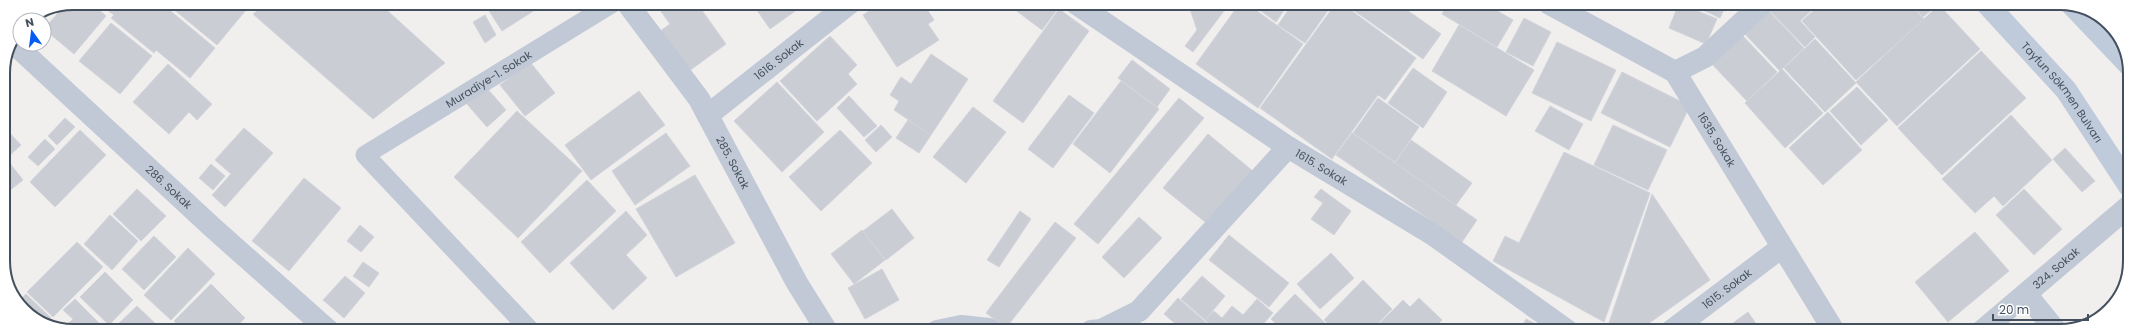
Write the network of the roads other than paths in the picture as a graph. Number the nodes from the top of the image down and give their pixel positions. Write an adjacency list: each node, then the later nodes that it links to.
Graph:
1 (602, 10): 19 (lane, Muradiye-1. Sokak)
2 (632, 10): 12 (street, 285. Sokak)
3 (841, 10): 12 (street, 1616. Sokak)
4 (1085, 10): 13 (street, 1615. Sokak)
5 (1561, 10): 11 (street)
6 (1756, 10): 11 (street)
7 (1993, 10): 14 (main road, Tayfun Sökmen Bulvarı)
8 (2080, 13): 10 (main road)
9 (17, 46): 18 (street, 286. Sokak)
10 (2121, 56)
11 (1675, 72): 16 (street, 1635. Sokak)
12 (708, 115): 20 (street, 285. Sokak)
13 (1288, 147): 21 (street); 22 (street, 1615. Sokak)
14 (2123, 177)
15 (2123, 211): 17 (street, 324. Sokak)
16 (1782, 247): 23 (street, 1615. Sokak); 24 (street, 1635. Sokak)
17 (2026, 294): 25 (street, 324. Sokak); 26 (street)
18 (322, 324)
19 (524, 324)
20 (823, 324)
21 (1113, 324)
22 (1558, 324)
23 (1680, 324)
24 (1830, 324)
25 (1990, 324)
26 (2050, 324)

